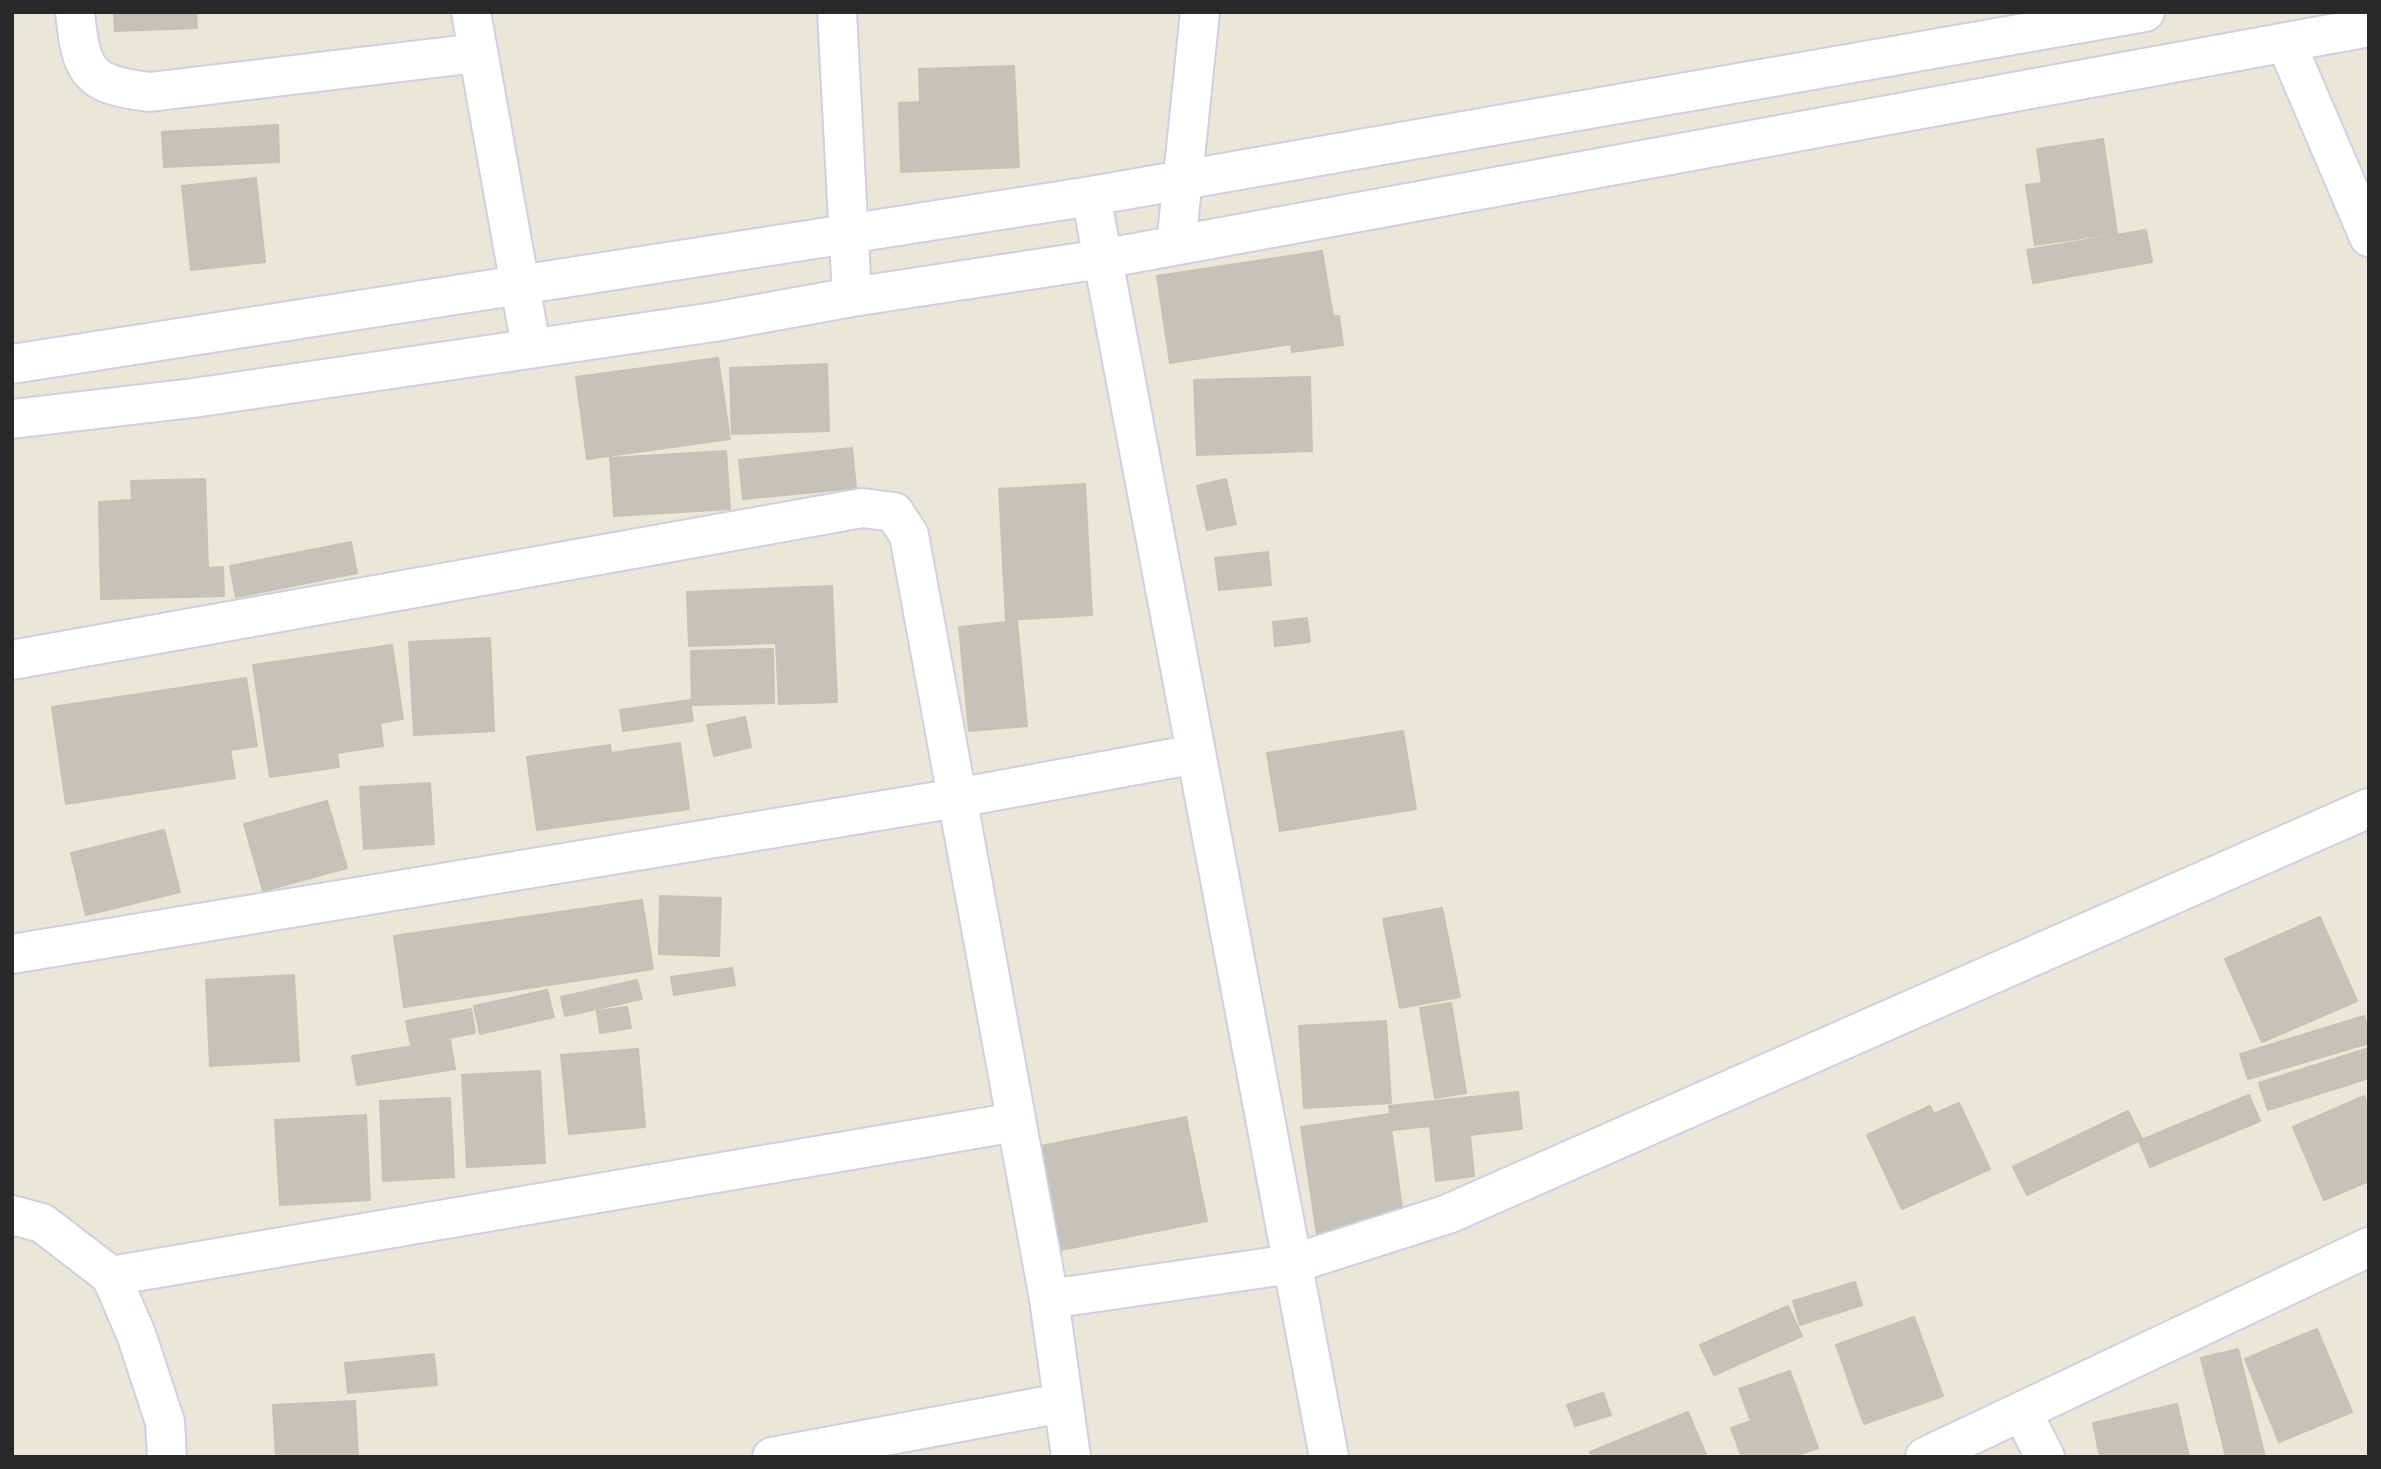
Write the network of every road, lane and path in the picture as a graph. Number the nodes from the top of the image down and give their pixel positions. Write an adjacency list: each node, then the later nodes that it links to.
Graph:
1 (75, 12): 9 (street)
2 (471, 12): 9 (street)
3 (837, 12): 17 (street)
4 (1200, 12): 15 (street)
5 (2145, 12): 6 (street)
6 (2074, 18): 10 (street); 11 (street)
7 (2369, 27): 8 (street)
8 (2286, 43): 11 (street); 18 (street)
9 (477, 53): 21 (street)
10 (1860, 62): 12 (street); 13 (street)
11 (2089, 80): 13 (street)
12 (1593, 108): 14 (street); 15 (street)
13 (1871, 120): 14 (street)
14 (1601, 168): 19 (street)
15 (1183, 179): 16 (street); 19 (street)
16 (1091, 196): 17 (street); 20 (street)
17 (847, 235): 21 (street); 22 (street)
18 (2369, 237)
19 (1176, 245): 20 (street)
20 (1102, 259): 22 (street); 29 (street)
21 (520, 286): 23 (street); 24 (street)
22 (852, 297): 24 (street)
23 (186, 338): 25 (street); 26 (street)
24 (531, 347): 26 (street)
25 (12, 364)
26 (192, 398): 27 (street)
27 (12, 419)
28 (12, 660): 30 (street)
29 (1196, 754): 30 (street); 36 (street)
30 (957, 798): 32 (street); 33 (street)
31 (2369, 807): 36 (street)
32 (12, 954)
33 (1016, 1122): 37 (street); 38 (street)
34 (12, 1215): 37 (street)
35 (2369, 1247): 40 (street)
36 (1292, 1264): 38 (street); 44 (street)
37 (111, 1276): 41 (street)
38 (1048, 1299): 39 (street)
39 (1062, 1403): 42 (street); 43 (street)
40 (2022, 1412): 45 (street); 46 (street)
41 (167, 1457)
42 (772, 1457)
43 (1071, 1457)
44 (1329, 1457)
45 (1925, 1457)
46 (2045, 1457)

